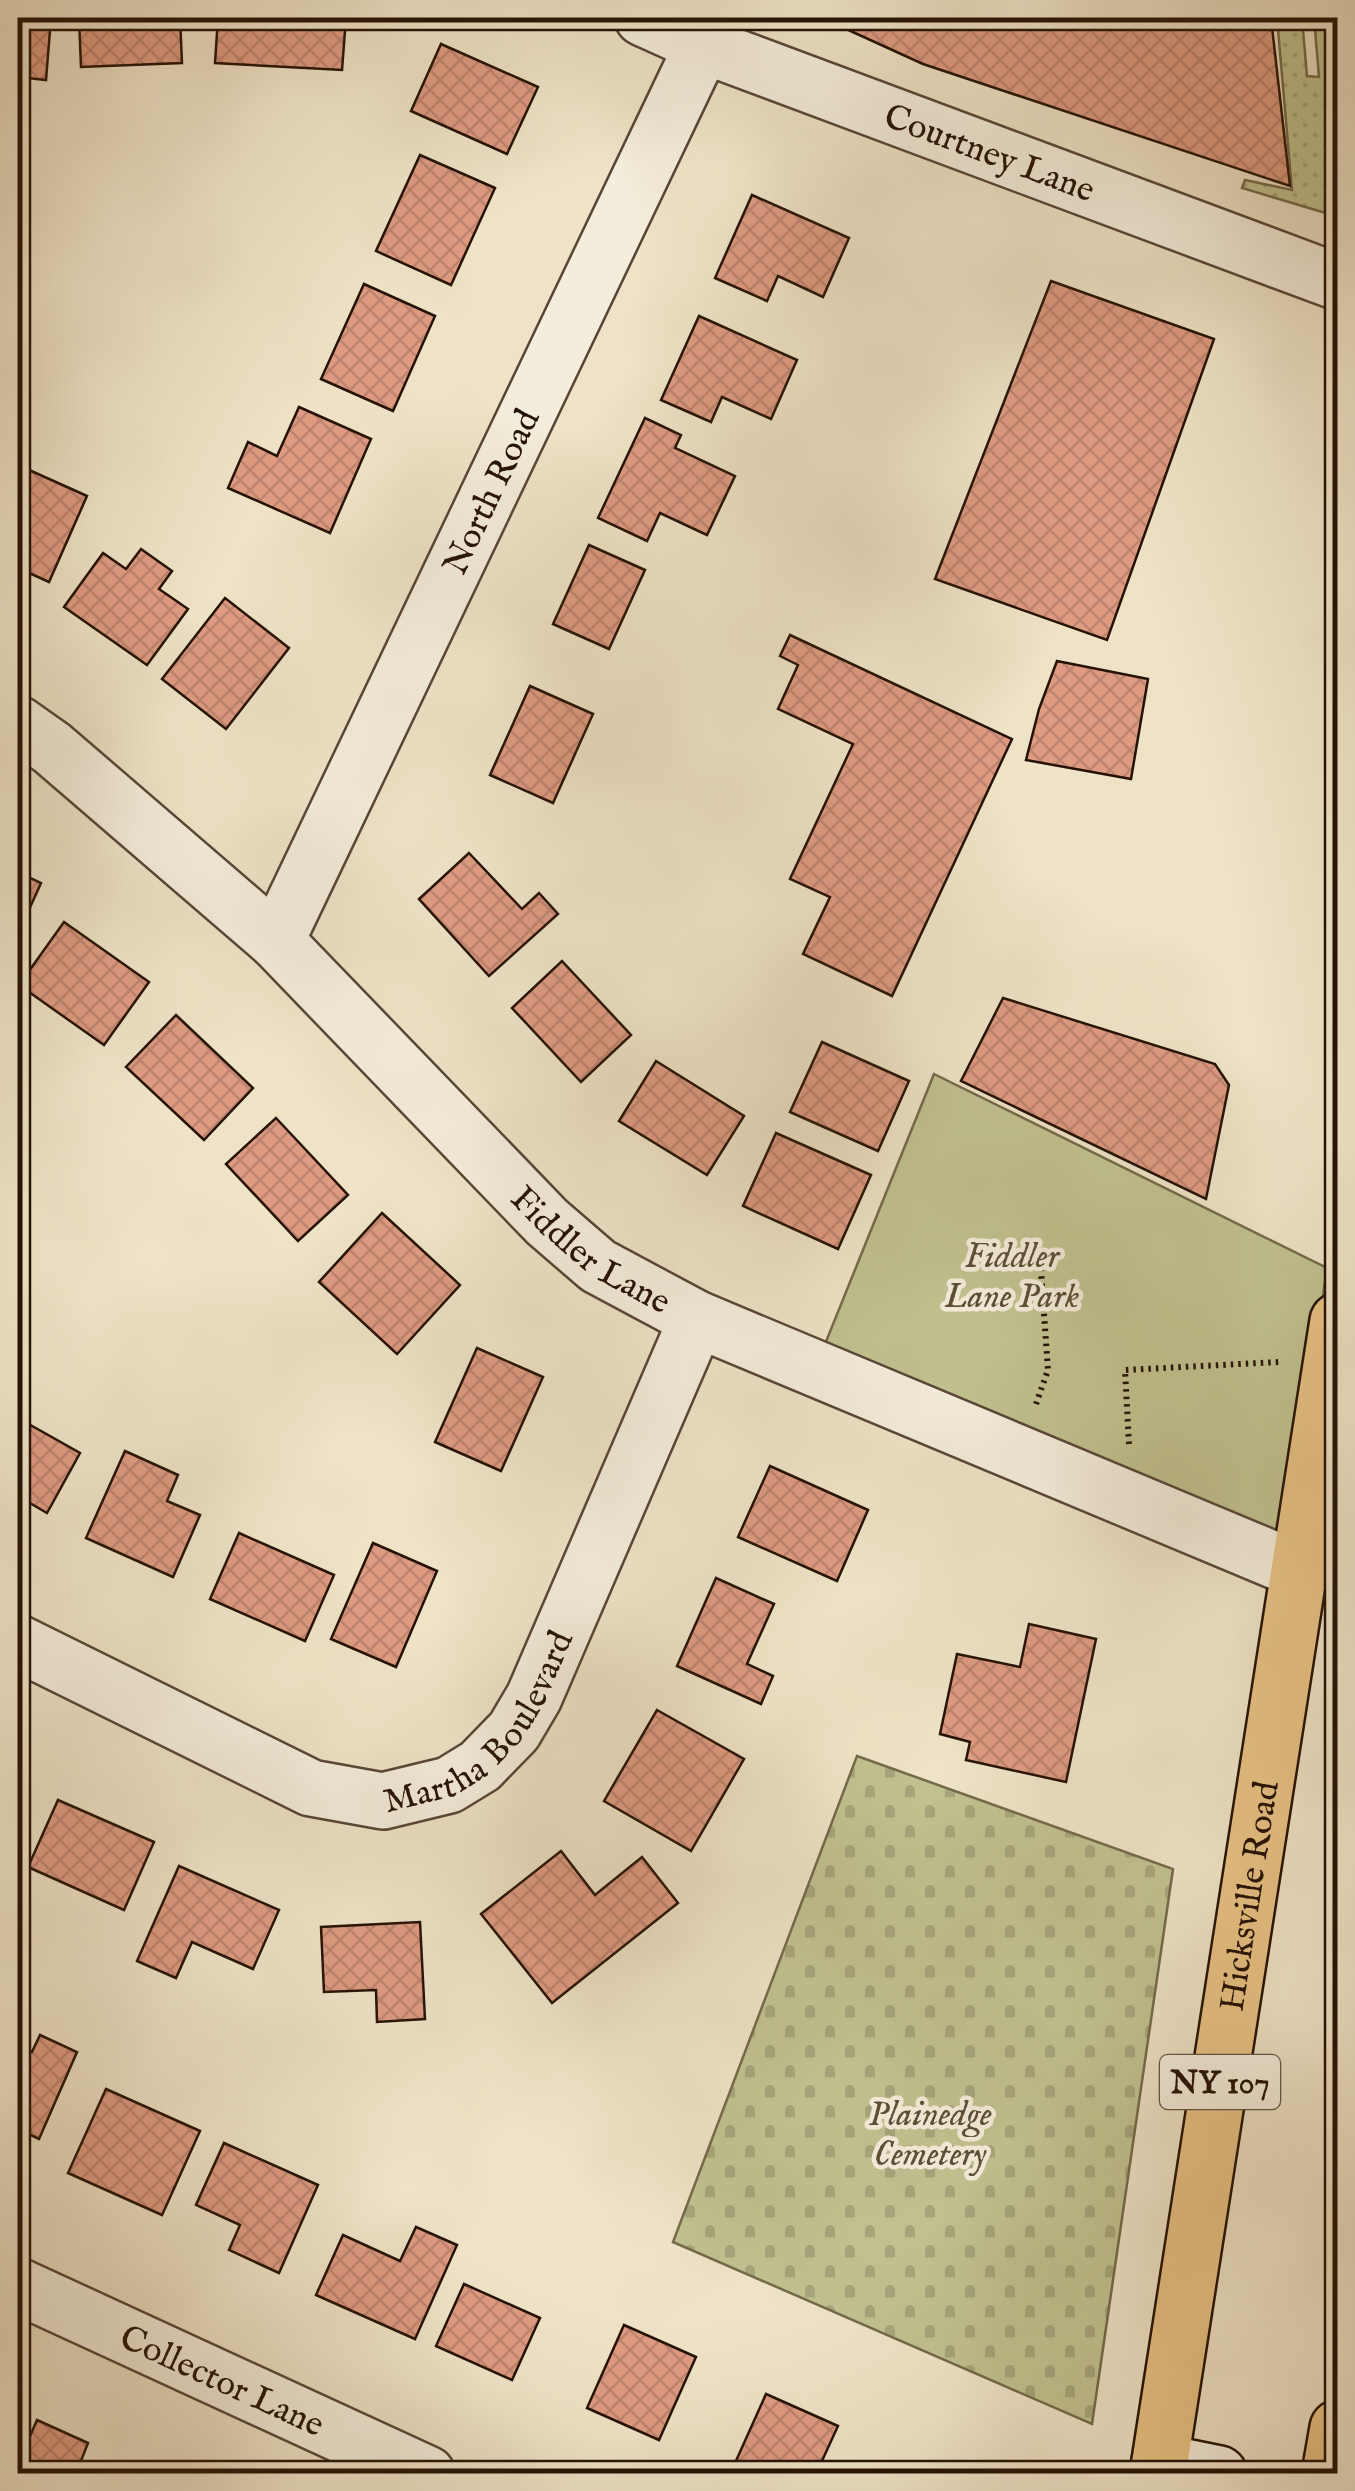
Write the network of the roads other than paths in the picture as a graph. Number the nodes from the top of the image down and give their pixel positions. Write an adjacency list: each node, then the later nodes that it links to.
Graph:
1 (643, 18): 2 (street, Courtney Lane)
2 (703, 44): 3 (street, Courtney Lane); 5 (street, North Road)
3 (1338, 282)
4 (18, 724): 5 (street, Fiddler Lane)
5 (276, 941): 6 (street, Fiddler Lane)
6 (697, 1319): 8 (street, Fiddler Lane); 9 (street, Martha Boulevard)
7 (1335, 1340): 8 (main road, Hicksville Road / NY 107)
8 (1298, 1570): 12 (main road, Hicksville Road / NY 107)
9 (18, 1643)
10 (18, 2286): 13 (street, Collector Lane)
11 (1338, 2428): 15 (main road)
12 (1159, 2468): 14 (street)
13 (427, 2474)
14 (1220, 2474)
15 (1330, 2474)

